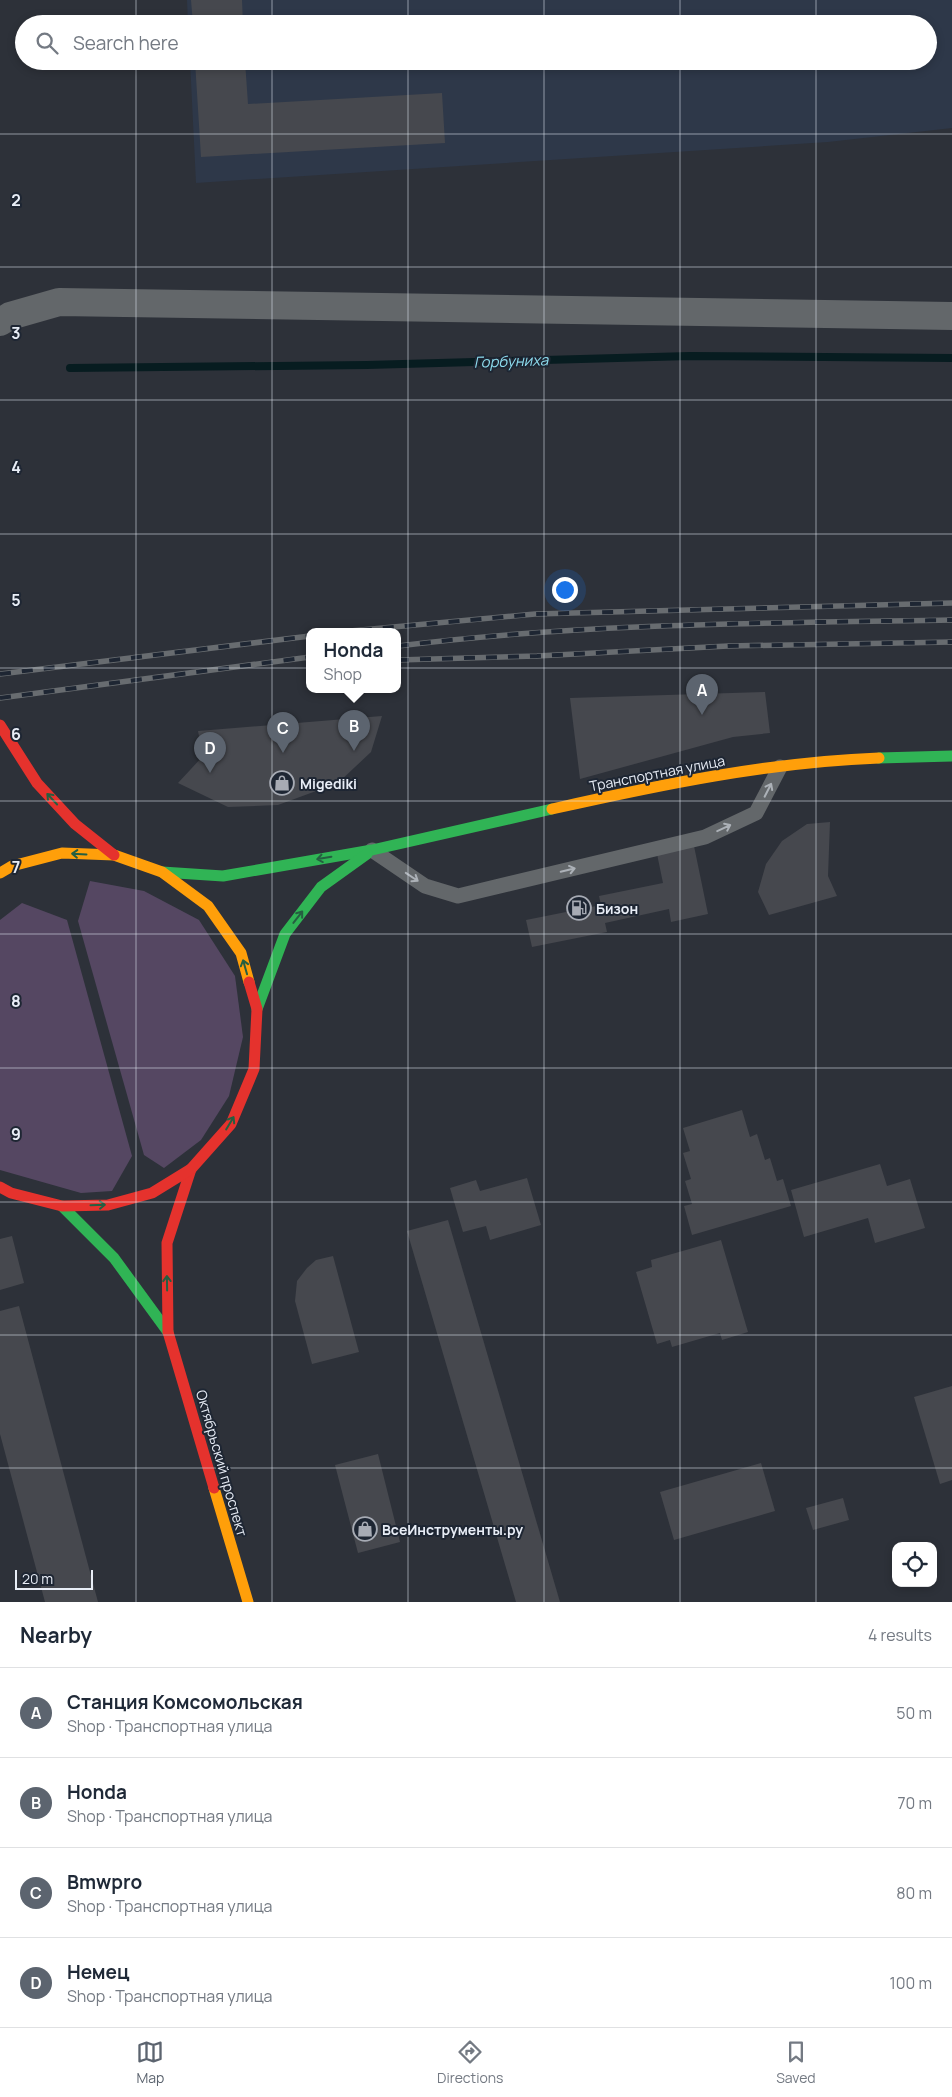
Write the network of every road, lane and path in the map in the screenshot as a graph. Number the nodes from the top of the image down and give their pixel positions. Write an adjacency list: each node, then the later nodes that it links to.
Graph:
1 (952, 316): 2 (street)
2 (0, 322)
3 (0, 725): 7 (main road, one-way to 3)
4 (952, 756): 5 (main road, Транспортная улица)
5 (780, 767): 6 (main road, Транспортная улица); 6 (lane, one-way to 5)
6 (372, 850): 8 (main road, Транспортная улица, one-way to 8); 10 (main road, Транспортная улица, one-way to 6)
7 (114, 855): 8 (main road); 9 (main road, one-way to 9)
8 (162, 872): 10 (main road, one-way to 8)
9 (0, 873)
10 (257, 1009): 11 (main road, one-way to 10)
11 (191, 1169): 13 (main road, one-way to 11); 14 (main road, Октябрьский проспект, one-way to 11)
12 (0, 1186): 13 (main road)
13 (62, 1206): 14 (main road, Октябрьский проспект)
14 (168, 1332): 15 (main road, Октябрьский проспект)
15 (248, 1602)

